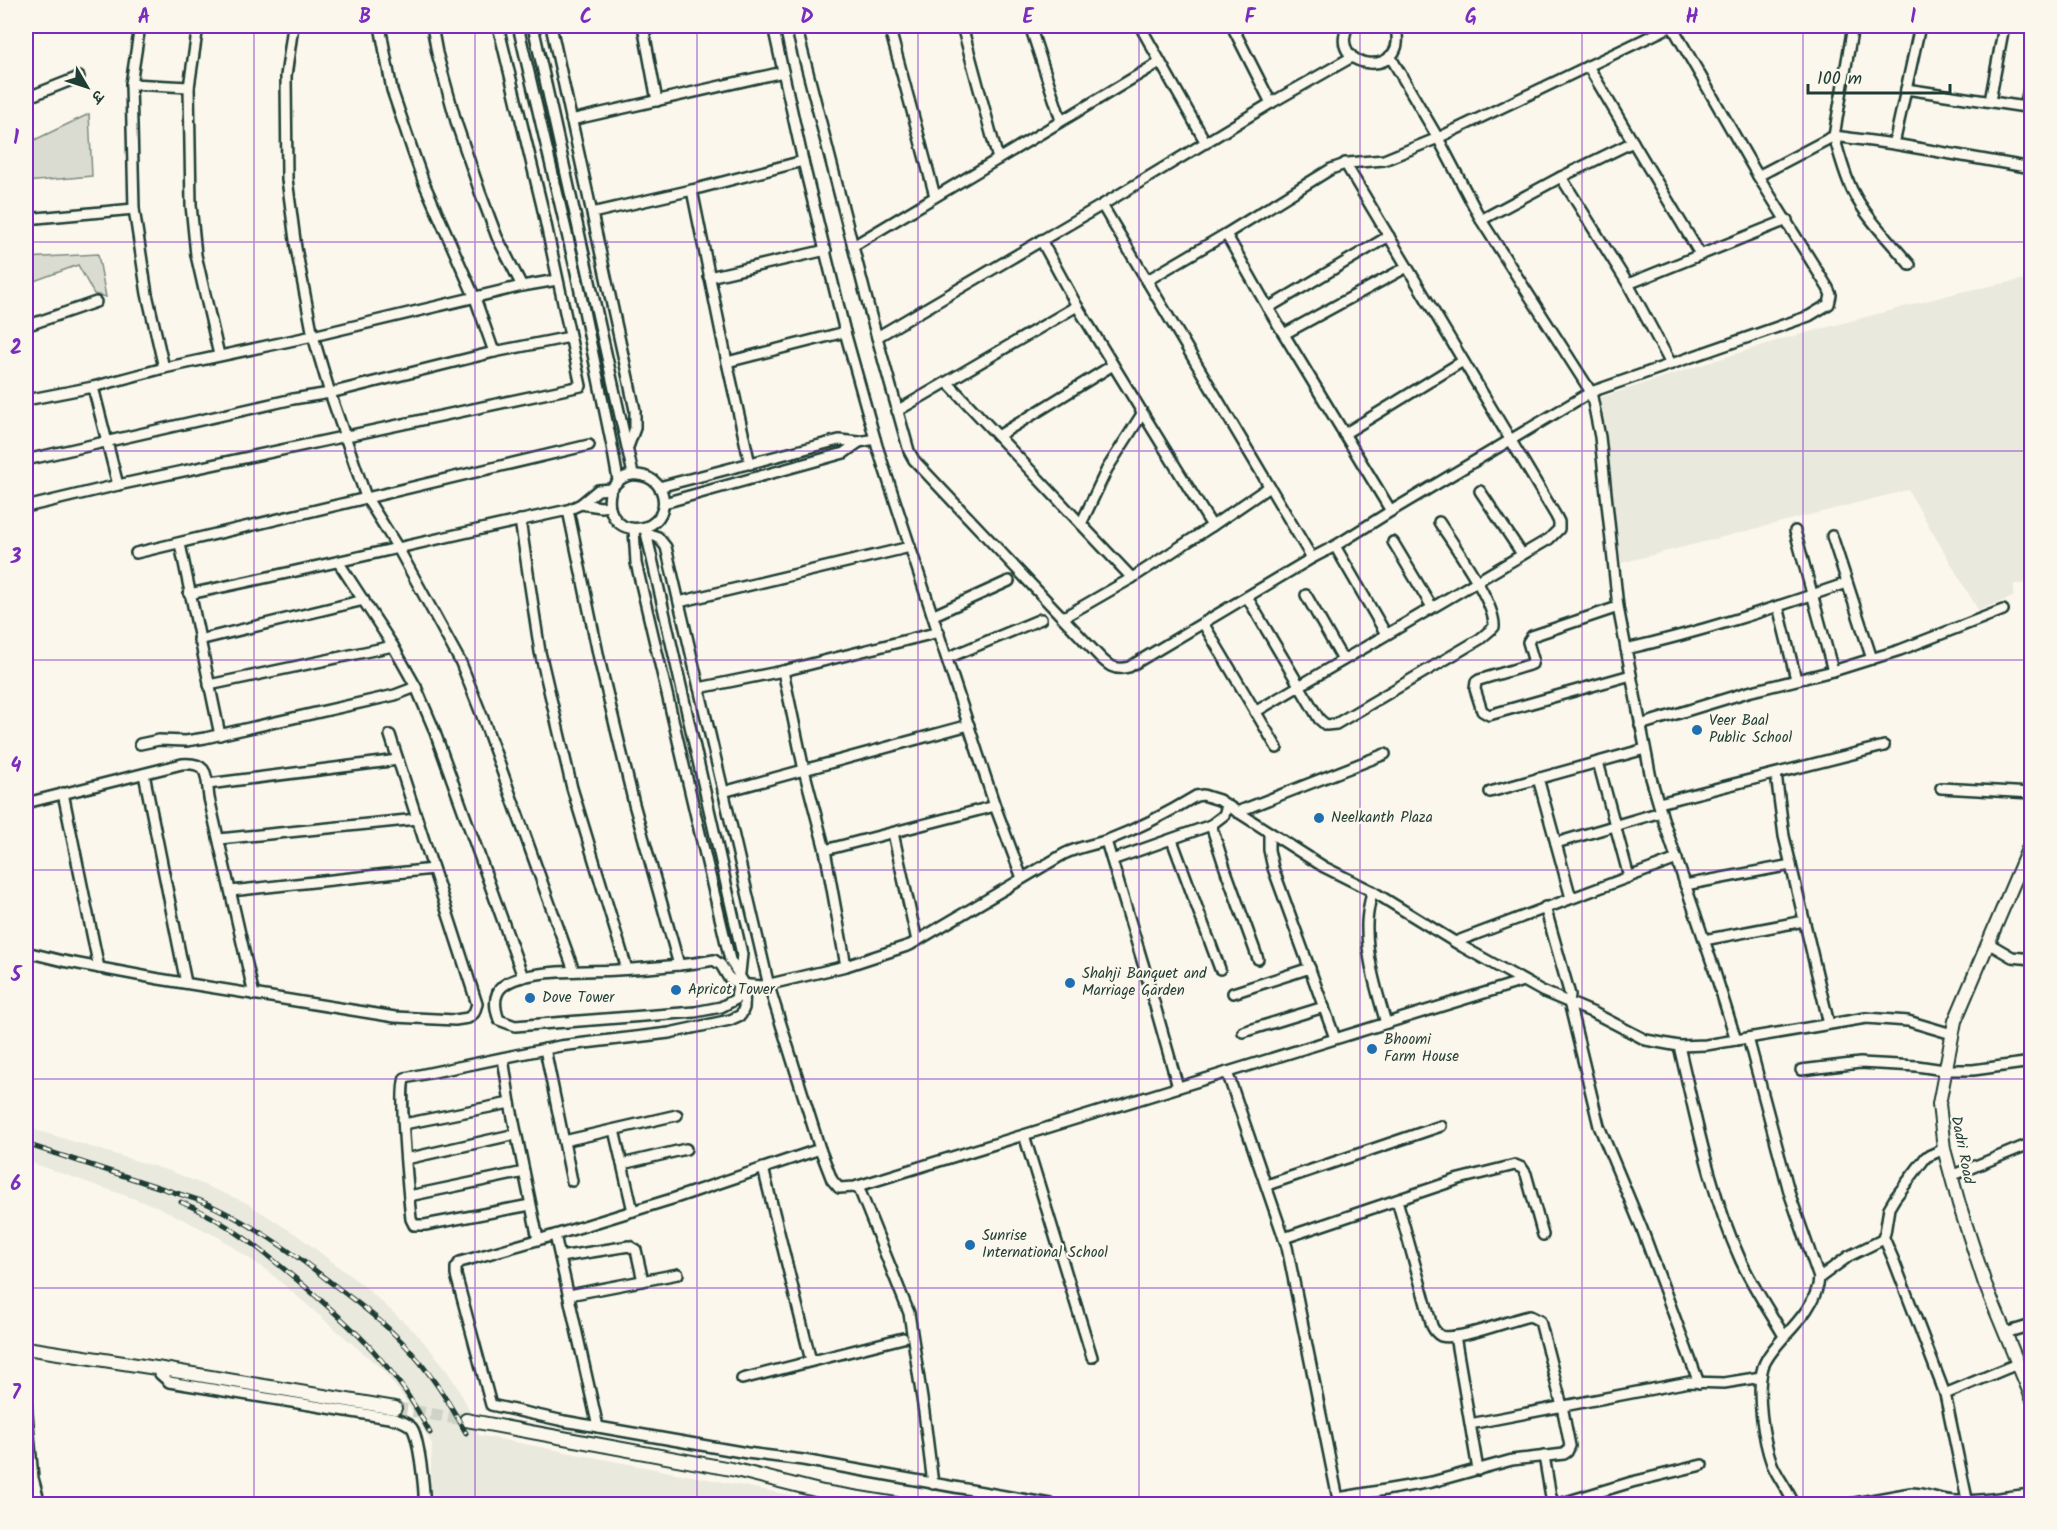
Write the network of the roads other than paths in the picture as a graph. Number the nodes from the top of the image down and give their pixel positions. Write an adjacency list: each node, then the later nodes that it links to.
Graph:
1 (140, 26): 32 (street)
2 (198, 26): 33 (street)
3 (293, 26): 81 (street)
4 (380, 26): 74 (street)
5 (432, 26): 73 (street)
6 (498, 26): 70 (street)
7 (518, 26): 110 (street)
8 (533, 26): 106 (street)
9 (550, 26): 40 (street)
10 (661, 26): 24 (street)
11 (773, 26): 29 (street)
12 (796, 26): 64 (street)
13 (889, 26): 54 (street)
14 (962, 26): 47 (street)
15 (1030, 26): 41 (street)
16 (1140, 26): 27 (street)
17 (1232, 26): 38 (street)
18 (1348, 26): 26 (street)
19 (1395, 26): 25 (street)
20 (1672, 26): 28 (street); 51 (street)
21 (1853, 26): 42 (street)
22 (1920, 26): 34 (street)
23 (2004, 26): 37 (street)
24 (643, 28): 36 (street)
25 (1390, 56): 26 (street); 43 (street)
26 (1352, 57): 38 (street)
27 (1160, 62): 41 (street); 45 (street)
28 (1588, 66): 43 (street); 44 (street)
29 (783, 72): 36 (street); 48 (street)
30 (2031, 75): 39 (street)
31 (79, 76): 35 (street)
32 (131, 84): 33 (street); 56 (street)
33 (189, 87): 85 (street)
34 (1906, 89): 37 (street); 46 (street)
35 (26, 98)
36 (657, 101): 40 (street)
37 (1990, 101): 39 (street)
38 (1271, 103): 45 (street)
39 (2028, 108)
40 (571, 120): 57 (street)
41 (1061, 120): 47 (street)
42 (1834, 136): 46 (street); 51 (street); 67 (street)
43 (1438, 138): 49 (street); 59 (street)
44 (1633, 142): 52 (street); 66 (street)
45 (1206, 143): 55 (street)
46 (1894, 144): 50 (street)
47 (998, 159): 54 (street)
48 (803, 162): 53 (street); 65 (street)
49 (1345, 164): 61 (street); 62 (street)
50 (2031, 168)
51 (1758, 176): 60 (street)
52 (1561, 177): 59 (street); 72 (street)
53 (692, 190): 57 (street); 69 (street)
54 (935, 196): 64 (street)
55 (1102, 205): 63 (street); 71 (street)
56 (134, 209): 58 (street); 90 (street)
57 (592, 213): 106 (street)
58 (26, 219)
59 (1481, 220): 93 (street)
60 (1787, 220): 66 (street); 88 (street)
61 (1226, 234): 71 (street); 77 (street)
62 (1389, 236): 68 (street); 77 (street)
63 (1041, 240): 76 (street); 83 (street)
64 (853, 246): 83 (street)
65 (826, 250): 69 (street); 79 (street)
66 (1700, 254): 72 (street)
67 (1910, 265)
68 (1407, 267): 80 (street); 86 (street)
69 (709, 278): 87 (street)
70 (557, 280): 73 (street); 82 (street)
71 (1146, 280): 113 (street)
72 (1628, 284): 88 (street)
73 (522, 286): 74 (street)
74 (475, 298): 81 (street); 84 (street)
75 (96, 302): 78 (street)
76 (1077, 306): 89 (street); 91 (street)
77 (1268, 308): 80 (street)
78 (26, 326)
79 (845, 332): 87 (street); 101 (street)
80 (1284, 334): 98 (street)
81 (313, 336): 85 (street); 94 (street)
82 (570, 337): 84 (street); 100 (street)
83 (877, 337): 96 (street)
84 (494, 352): 94 (street)
85 (219, 355): 90 (street)
86 (1463, 361): 98 (street); 102 (street)
87 (727, 362): 108 (street)
88 (1671, 364): 93 (street)
89 (1113, 365): 97 (street); 99 (street)
90 (164, 368): 92 (street)
91 (948, 383): 96 (street); 99 (street)
92 (93, 387): 95 (street); 103 (street)
93 (1591, 392): 102 (street); 152 (street)
94 (330, 393): 100 (street); 103 (street)
95 (26, 400)
96 (897, 411): 155 (street)
97 (1142, 414): 125 (street); 126 (street)
98 (1344, 434): 122 (street)
99 (998, 436): 125 (street)
100 (345, 437): 111 (street); 116 (street)
101 (875, 439): 104 (street); 135 (street)
102 (1510, 440): 122 (street); 137 (street)
103 (108, 441): 107 (street); 111 (street)
104 (859, 442): 108 (street); 117 (street)
105 (589, 446): 116 (street)
106 (628, 447): 109 (street)
107 (26, 460)
108 (750, 464): 112 (street)
109 (633, 474): 110 (street); 112 (street)
110 (618, 480): 114 (street)
111 (118, 485): 120 (street)
112 (659, 487): 117 (street)
113 (1269, 487): 126 (street); 138 (street)
114 (611, 489): 118 (street); 119 (street)
115 (1480, 491): 137 (street)
116 (366, 497): 132 (street); 134 (street)
117 (664, 502): 128 (street)
118 (581, 504): 119 (street); 121 (street)
119 (609, 506): 127 (street)
120 (26, 507)
121 (568, 510): 123 (street); 231 (street)
122 (1391, 511): 133 (street)
123 (520, 520): 134 (street); 235 (street)
124 (1439, 522): 142 (street)
125 (1081, 524): 140 (street)
126 (1212, 526): 140 (street)
127 (634, 529): 128 (street); 238 (street)
128 (646, 530): 149 (street); 238 (street)
129 (1795, 531): 145 (street)
130 (1832, 536): 143 (street)
131 (1394, 542): 151 (street)
132 (180, 544): 136 (street); 144 (street)
133 (1335, 546): 138 (street); 159 (street)
134 (398, 548): 139 (street); 237 (street)
135 (910, 548): 149 (street); 154 (street)
136 (136, 553)
137 (1522, 554): 142 (street)
138 (1312, 558): 147 (street)
139 (339, 563): 144 (street); 148 (street)
140 (1132, 578): 155 (street)
141 (1009, 581): 154 (street)
142 (1476, 581): 151 (street); 172 (street)
143 (1847, 583): 145 (street); 164 (street)
144 (189, 594): 160 (street)
145 (1812, 594): 150 (street); 167 (street)
146 (1306, 595): 165 (street)
147 (1247, 597): 157 (street); 172 (street)
148 (364, 600): 160 (street); 161 (street)
149 (679, 602): 173 (street)
150 (1778, 606): 162 (street); 169 (street)
151 (1432, 607): 159 (street)
152 (1618, 607): 162 (street); 168 (street)
153 (2003, 610): 164 (street)
154 (934, 615): 158 (street)
155 (1064, 618): 157 (street)
156 (1041, 619): 163 (street)
157 (1203, 623): 174 (street)
158 (939, 632): 163 (street); 166 (street)
159 (1386, 634): 165 (street)
160 (199, 640): 170 (street)
161 (393, 646): 170 (street); 171 (street)
162 (1626, 649): 168 (street)
163 (947, 657): 175 (street)
164 (1872, 659): 167 (street)
165 (1343, 660): 172 (street)
166 (783, 671): 173 (street); 186 (street)
167 (1833, 671): 169 (street)
168 (1631, 675): 176 (street)
169 (1796, 679): 176 (street)
170 (209, 686): 177 (street)
171 (416, 687): 177 (street); 239 (street)
172 (1299, 687): 174 (street)
173 (699, 688): 192 (street)
174 (1255, 711): 181 (street)
175 (969, 725): 186 (street); 197 (street)
176 (1640, 725): 182 (street)
177 (220, 735): 179 (street)
178 (390, 735): 184 (street)
179 (140, 744)
180 (1884, 746): 188 (street)
181 (1277, 748)
182 (1645, 749): 185 (street); 199 (street)
183 (1385, 754): 200 (street)
184 (398, 760): 190 (street); 201 (street)
185 (1598, 762): 189 (street); 203 (street)
186 (804, 770): 192 (street); 211 (street)
187 (144, 774): 190 (street); 194 (street); 241 (street)
188 (1776, 774): 199 (street); 214 (street)
189 (1538, 778): 193 (street); 210 (street)
190 (208, 784): 206 (street)
191 (1941, 788): 195 (street)
192 (723, 792): 243 (street)
193 (1490, 792)
194 (63, 793): 196 (street); 233 (street)
195 (2031, 793)
196 (26, 803)
197 (995, 806): 204 (street); 217 (street)
198 (1227, 806): 200 (street); 202 (street); 209 (street)
199 (1660, 808): 203 (street); 212 (street)
200 (1237, 812): 205 (street)
201 (417, 819): 206 (street); 215 (street)
202 (1211, 825): 207 (street); 229 (street)
203 (1615, 826): 210 (street); 216 (street)
204 (893, 833): 211 (street); 225 (street)
205 (1269, 833): 220 (street); 234 (street)
206 (219, 839): 219 (street)
207 (1172, 840): 213 (street); 236 (street)
208 (2031, 840): 227 (street, Dadri Road)
209 (1106, 841): 213 (street); 217 (street)
210 (1556, 843): 221 (street)
211 (825, 850): 232 (street)
212 (1677, 859): 216 (street); 218 (street)
213 (1112, 860): 262 (street)
214 (1791, 865): 218 (street); 223 (street)
215 (433, 869): 219 (street); 245 (street)
216 (1629, 877): 221 (street)
217 (1022, 878): 225 (street)
218 (1685, 885): 224 (street)
219 (231, 891): 245 (street)
220 (1372, 891): 226 (street); 248 (street)
221 (1571, 897): 222 (street)
222 (1545, 907): 226 (street); 246 (street)
223 (1804, 921): 224 (street); 249 (street)
224 (1704, 940): 254 (street)
225 (917, 941): 232 (street)
226 (1455, 942): 240 (street)
227 (1988, 943): 230 (street); 251 (street, Dadri Road)
228 (26, 952): 233 (street)
229 (1258, 959)
230 (2031, 959)
231 (679, 965): 235 (street); 242 (street)
232 (846, 966): 243 (street)
233 (99, 968): 241 (street)
234 (1310, 968): 244 (street); 247 (street)
235 (627, 969): 237 (street)
236 (1220, 969)
237 (574, 971): 239 (street)
238 (740, 974): 242 (street)
239 (523, 977): 242 (street)
240 (1523, 981): 246 (street); 248 (street)
241 (186, 983): 245 (street)
242 (742, 985): 243 (street); 256 (street)
243 (769, 986): 273 (street)
244 (1233, 993)
245 (254, 995)
246 (1569, 1002): 255 (street); 309 (street)
247 (1324, 1007): 250 (street); 252 (street)
248 (1386, 1023): 252 (street)
249 (1829, 1024): 251 (street); 253 (street)
250 (1243, 1032)
251 (1952, 1034): 260 (street, Dadri Road)
252 (1335, 1038): 261 (street)
253 (1748, 1038): 254 (street); 294 (street)
254 (1736, 1040): 255 (street)
255 (1679, 1046): 300 (street)
256 (545, 1049): 257 (street); 270 (street)
257 (503, 1058): 263 (street); 265 (street)
258 (2031, 1062): 260 (street)
259 (1802, 1070): 260 (street)
260 (1944, 1070): 274 (street, Dadri Road)
261 (1227, 1072): 262 (street); 281 (street)
262 (1178, 1087): 269 (street)
263 (510, 1103): 265 (street); 268 (street)
264 (677, 1115): 267 (street)
265 (404, 1124): 275 (street)
266 (1441, 1126): 281 (street)
267 (614, 1130): 270 (street); 276 (street)
268 (516, 1134): 275 (street); 278 (street)
269 (1024, 1135): 282 (street); 303 (street)
270 (564, 1141): 280 (street)
271 (2031, 1143): 279 (street)
272 (686, 1149): 276 (street)
273 (820, 1149): 277 (street); 282 (street)
274 (1944, 1149): 279 (street, Dadri Road); 290 (street)
275 (406, 1159): 283 (street)
276 (622, 1164): 286 (street)
277 (763, 1168): 286 (street); 304 (street)
278 (524, 1172): 283 (street); 285 (street)
279 (1951, 1176): 298 (street, Dadri Road)
280 (572, 1181)
281 (1267, 1185): 289 (street)
282 (858, 1186): 323 (street)
283 (409, 1196): 285 (street)
284 (1397, 1200): 288 (street); 289 (street); 299 (street)
285 (530, 1205): 291 (street)
286 (633, 1211): 287 (street)
287 (555, 1235): 291 (street); 292 (street)
288 (1544, 1235)
289 (1284, 1238): 325 (street)
290 (1884, 1238): 294 (street); 310 (street)
291 (538, 1239): 317 (street)
292 (560, 1257): 295 (street); 296 (street)
293 (678, 1274): 295 (street)
294 (1819, 1278): 300 (street)
295 (643, 1281): 296 (street)
296 (569, 1295): 317 (street)
297 (2031, 1325): 298 (street)
298 (2005, 1333): 305 (street, Dadri Road)
299 (1455, 1336): 313 (street); 316 (street)
300 (1784, 1336): 307 (street)
301 (903, 1338): 304 (street)
302 (27, 1351): 306 (street)
303 (1092, 1357)
304 (811, 1361): 308 (street)
305 (2017, 1364): 310 (street); 311 (street, Dadri Road)
306 (159, 1368): 314 (street); 328 (street)
307 (1761, 1377): 309 (street); 331 (street)
308 (742, 1379)
309 (1700, 1383): 313 (street)
310 (1944, 1394): 326 (street)
311 (2031, 1398)
312 (26, 1403): 327 (street)
313 (1562, 1406): 316 (street); 319 (street)
314 (395, 1408)
315 (466, 1420): 321 (street)
316 (1470, 1425): 322 (street)
317 (598, 1427): 318 (street)
318 (738, 1451): 321 (street); 323 (street)
319 (1544, 1456): 320 (street); 322 (street)
320 (1702, 1465)
321 (736, 1470): 329 (street)
322 (1478, 1470): 325 (street)
323 (933, 1485): 330 (street)
324 (2031, 1494): 326 (street)
325 (1339, 1501)
326 (1968, 1503): 332 (street)
327 (40, 1504)
328 (424, 1504)
329 (896, 1504)
330 (1050, 1504)
331 (1794, 1504)
332 (1849, 1504)

